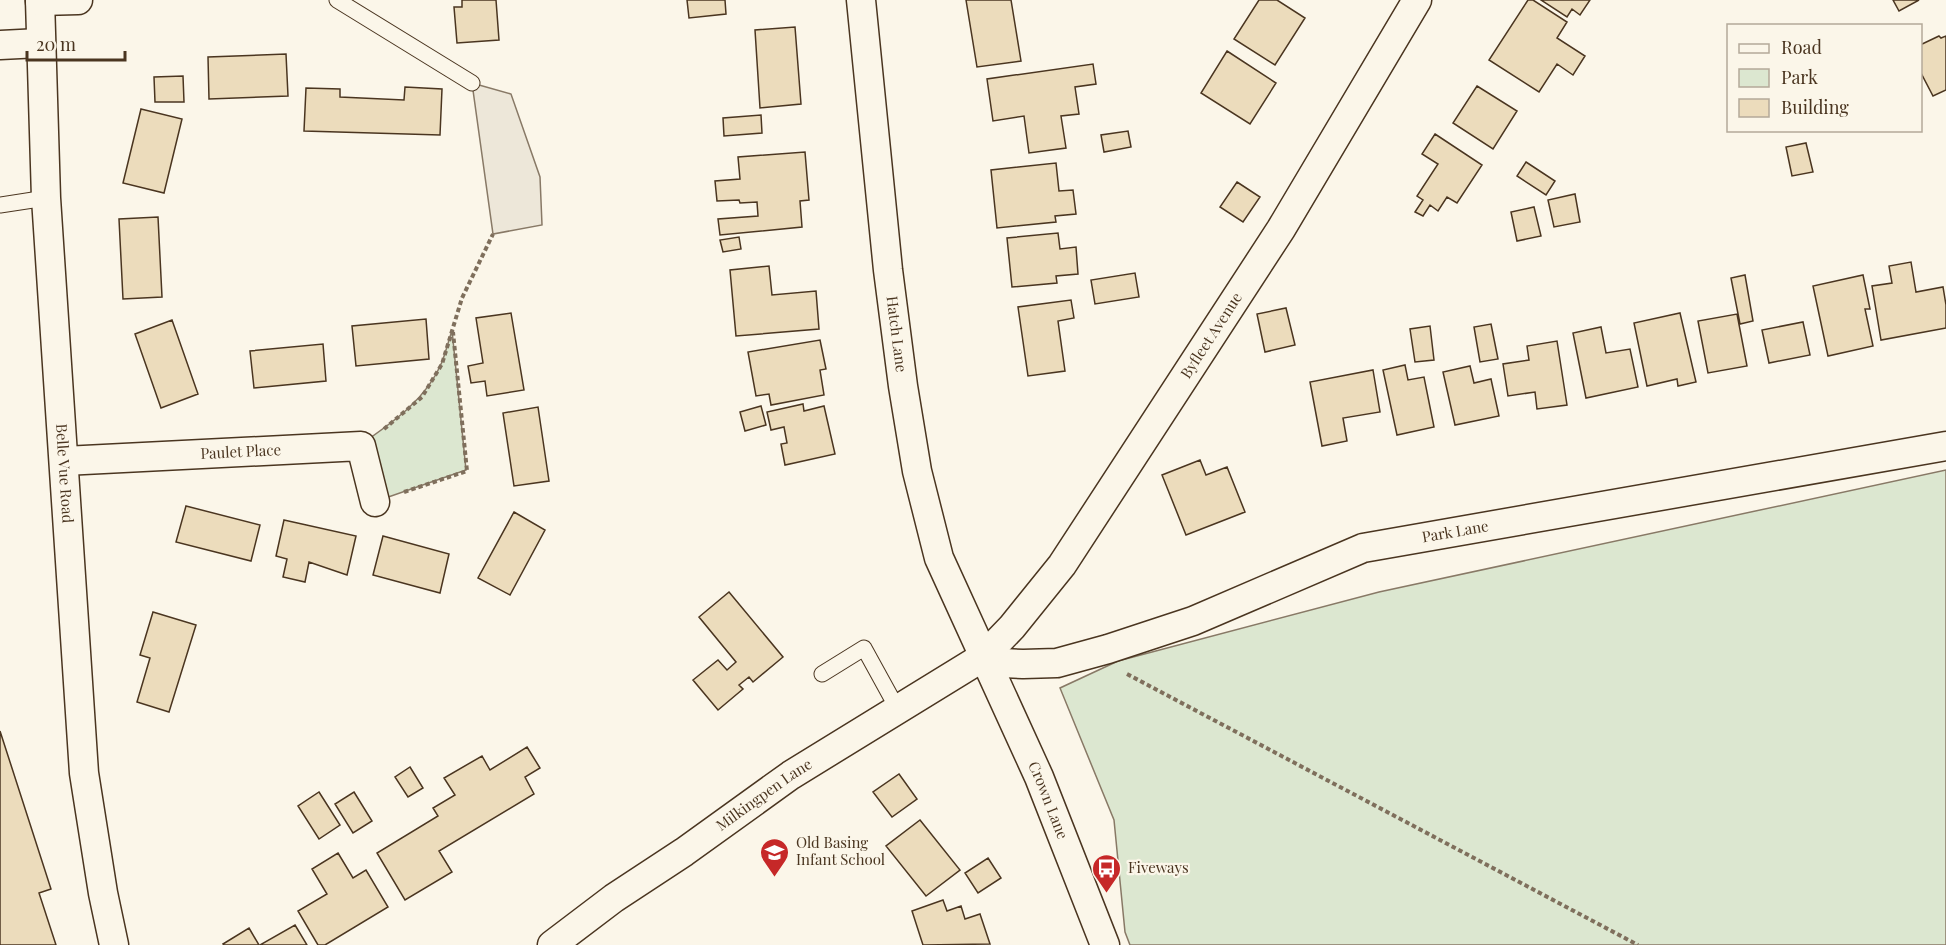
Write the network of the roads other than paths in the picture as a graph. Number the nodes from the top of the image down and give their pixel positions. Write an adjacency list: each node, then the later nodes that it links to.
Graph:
1 (78, 0): 5 (street)
2 (337, 0): 8 (lane)
3 (861, 0): 14 (street, Hatch Lane)
4 (1418, 0): 14 (street, Byfleet Avenue)
5 (40, 1): 6 (street, Belle Vue Road)
6 (40, 43): 7 (street); 9 (street, Belle Vue Road)
7 (0, 45)
8 (472, 83)
9 (46, 198): 10 (lane); 12 (street, Belle Vue Road)
10 (0, 205)
11 (1946, 446): 14 (street, Park Lane)
12 (64, 461): 13 (street, Paulet Place); 17 (street, Belle Vue Road)
13 (375, 502)
14 (983, 657): 16 (street, Milkingpen Lane); 19 (street, Crown Lane)
15 (822, 674): 16 (lane)
16 (897, 708): 18 (street, Milkingpen Lane)
17 (114, 945)
18 (552, 945)
19 (1105, 945)

